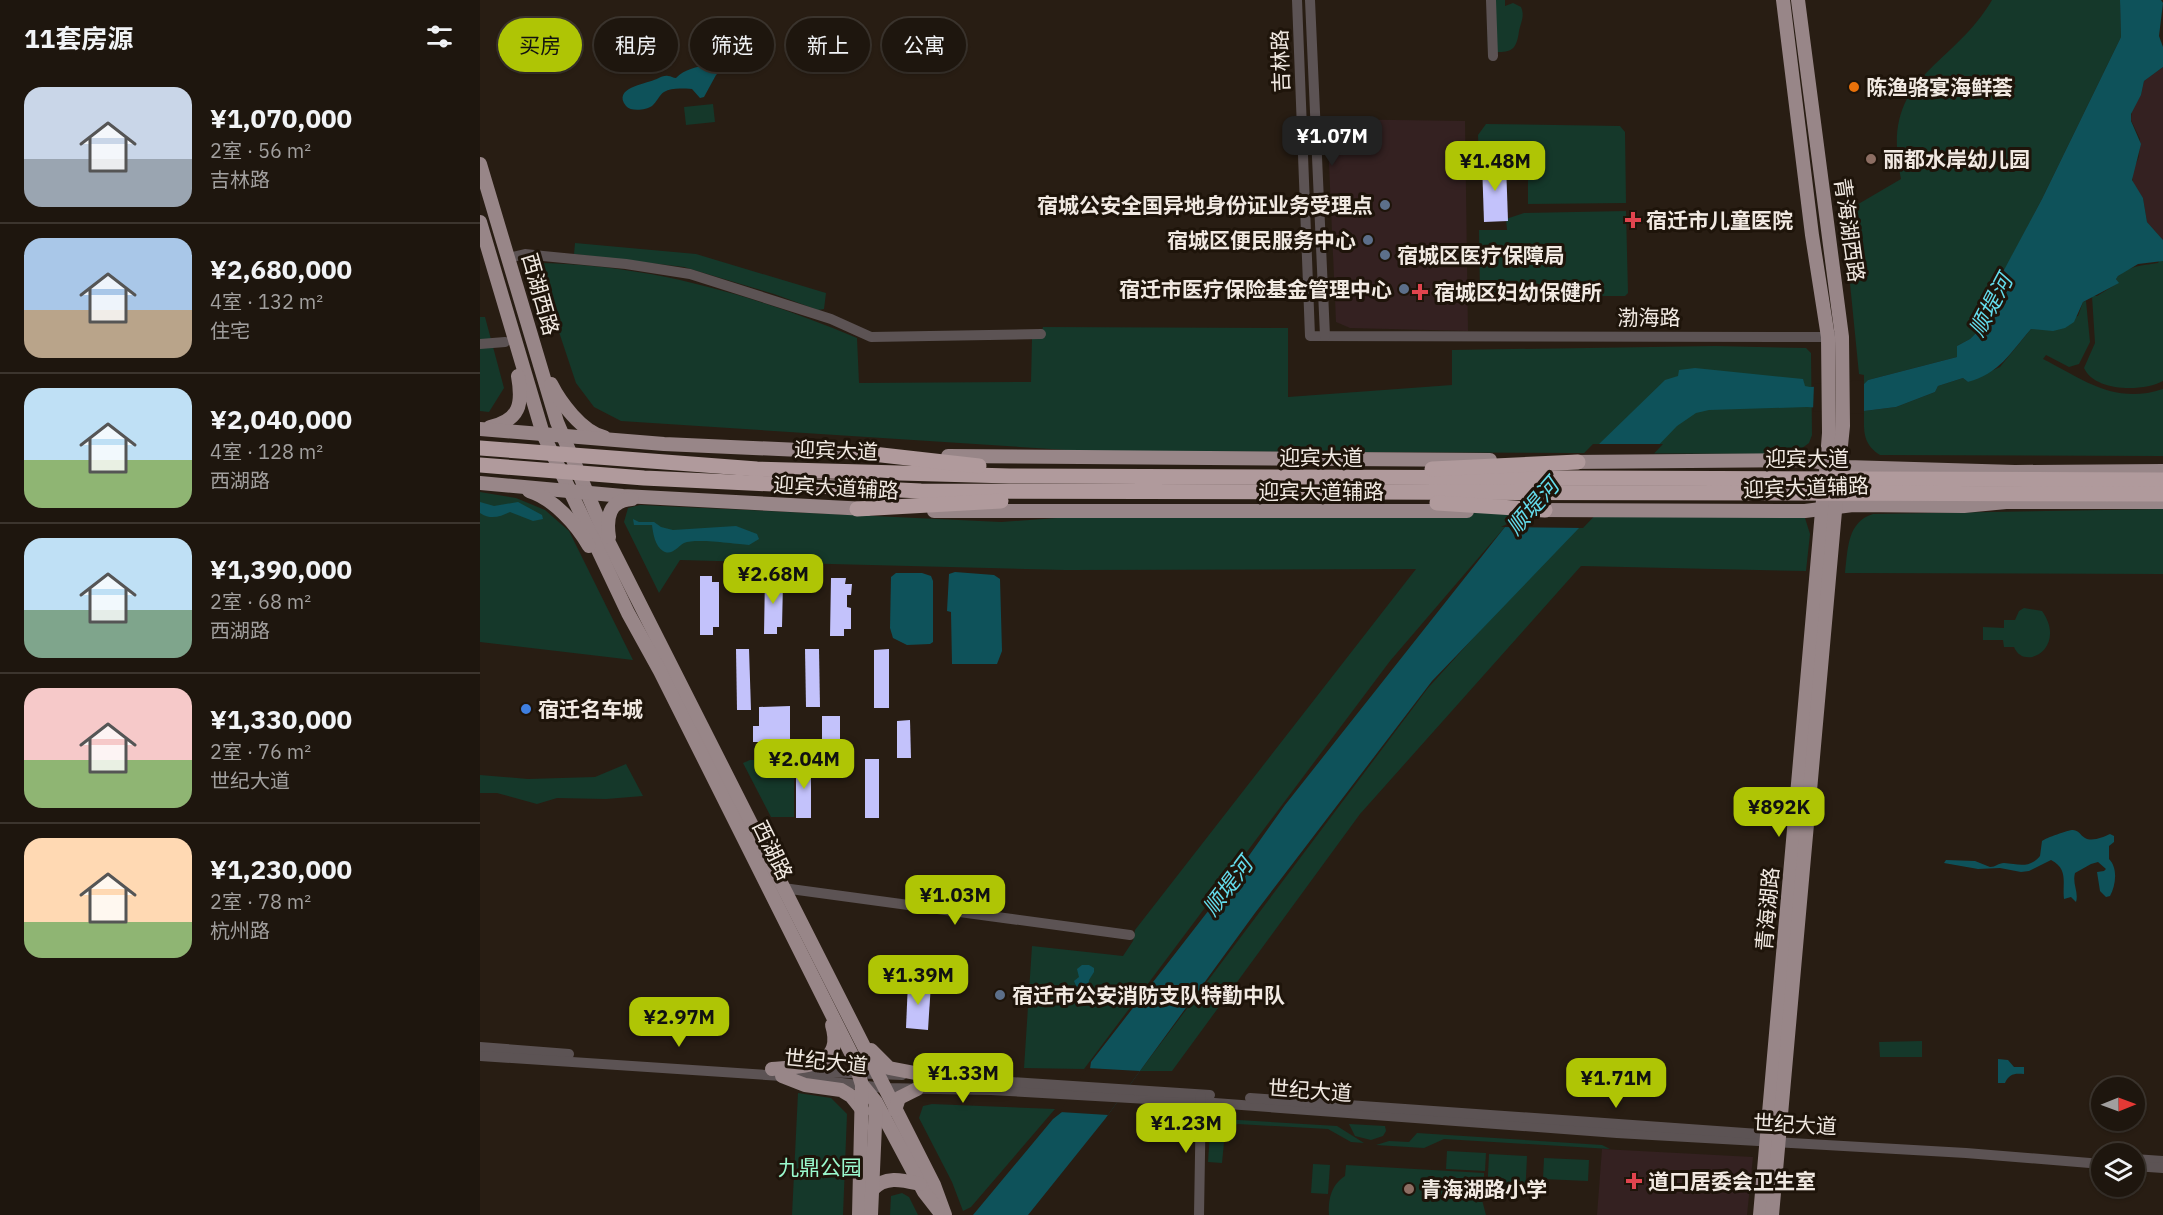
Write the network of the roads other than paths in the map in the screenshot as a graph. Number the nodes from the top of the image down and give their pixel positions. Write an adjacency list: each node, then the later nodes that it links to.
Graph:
1 (1297, 0): 13 (street, 吉林路)
2 (1310, 0): 14 (street, 吉林路)
3 (1491, 0): 6 (street)
4 (1783, 0): 15 (main road, 青海湖西路)
5 (1798, 0): 16 (main road, 青海湖西路)
6 (1493, 56)
7 (480, 164): 9 (main road, 西湖西路)
8 (480, 222): 10 (main road, 西湖西路)
9 (509, 258): 11 (main road, 西湖西路); 12 (street)
10 (493, 266): 17 (main road); 21 (main road, 西湖西路)
11 (521, 297): 22 (main road, 西湖西路); 23 (main road)
12 (1041, 334)
13 (1311, 336): 14 (street, 渤海路)
14 (1325, 336): 15 (street, 渤海路)
15 (1828, 337): 16 (street, 渤海路); 19 (main road, 青海湖西路)
16 (1842, 337): 19 (main road, 青海湖西路)
17 (509, 341): 18 (street); 20 (main road)
18 (480, 344)
19 (1836, 425): 28 (main road, 青海湖西路)
20 (481, 429): 21 (main road, 迎宾大道辅路)
21 (543, 434): 22 (main road, 迎宾大道辅路); 35 (main road, 西湖路)
22 (562, 435): 23 (main road, 迎宾大道辅路); 36 (main road, 西湖路)
23 (650, 443): 25 (main road, 迎宾大道辅路)
24 (480, 448): 30 (highway, 迎宾大道)
25 (855, 452): 26 (main road, 迎宾大道辅路); 30 (highway)
26 (1572, 462): 28 (main road, 迎宾大道辅路); 31 (highway)
27 (480, 465): 37 (highway, 迎宾大道)
28 (1833, 465): 29 (main road, 迎宾大道辅路); 42 (main road, 青海湖路)
29 (2163, 471)
30 (1191, 477): 31 (highway, 迎宾大道)
31 (1210, 477): 32 (highway, 迎宾大道)
32 (2163, 480)
33 (480, 483): 34 (main road, 迎宾大道辅路)
34 (498, 484): 35 (main road, 迎宾大道辅路); 46 (main road)
35 (570, 491): 36 (main road, 迎宾大道辅路); 46 (main road, 西湖路)
36 (587, 493): 40 (main road, 迎宾大道辅路); 47 (main road, 西湖路)
37 (1165, 493): 38 (highway, 迎宾大道); 43 (highway)
38 (1321, 493): 39 (highway, 迎宾大道); 44 (highway)
39 (2163, 494)
40 (668, 499): 43 (main road, 迎宾大道辅路); 47 (main road)
41 (2163, 502): 42 (main road, 迎宾大道辅路)
42 (1829, 507): 45 (main road, 迎宾大道辅路); 64 (main road, 青海湖路)
43 (857, 509): 44 (main road, 迎宾大道辅路)
44 (1513, 509): 45 (highway)
45 (1545, 510)
46 (628, 613): 51 (main road, 西湖路)
47 (646, 614): 48 (main road, 西湖路)
48 (783, 888): 49 (street); 50 (main road, 西湖路)
49 (1130, 935)
50 (831, 983): 55 (main road); 57 (main road, 西湖路)
51 (816, 984): 54 (main road); 56 (main road, 西湖路)
52 (480, 1047): 54 (street, 世纪大道)
53 (480, 1056): 54 (street, 世纪大道)
54 (777, 1073): 56 (street, 世纪大道); 63 (main road)
55 (941, 1078): 57 (street, 世纪大道); 59 (street, 世纪大道)
56 (861, 1079): 57 (street, 世纪大道); 61 (main road, 西湖路); 63 (main road)
57 (879, 1083): 58 (street, 世纪大道); 61 (main road); 62 (main road, 西湖路)
58 (917, 1089): 59 (street, 世纪大道); 62 (main road)
59 (1070, 1090): 60 (street, 世纪大道)
60 (1201, 1098): 64 (street, 世纪大道); 76 (street)
61 (876, 1102): 71 (main road, 西湖路); 72 (main road)
62 (895, 1110): 75 (main road, 西湖路)
63 (863, 1111): 73 (main road)
64 (1773, 1138): 65 (street, 世纪大道); 68 (street, 世纪大道); 77 (main road, 青海湖路); 78 (main road, 青海湖路)
65 (2091, 1156)
66 (2145, 1160): 67 (street)
67 (2163, 1161)
68 (2091, 1163)
69 (2145, 1167): 70 (street)
70 (2163, 1168)
71 (920, 1184): 72 (main road); 75 (main road, 西湖路)
72 (872, 1190): 74 (main road)
73 (859, 1215)
74 (871, 1215)
75 (943, 1215)
76 (1199, 1215)
77 (1760, 1215)
78 (1772, 1215)

